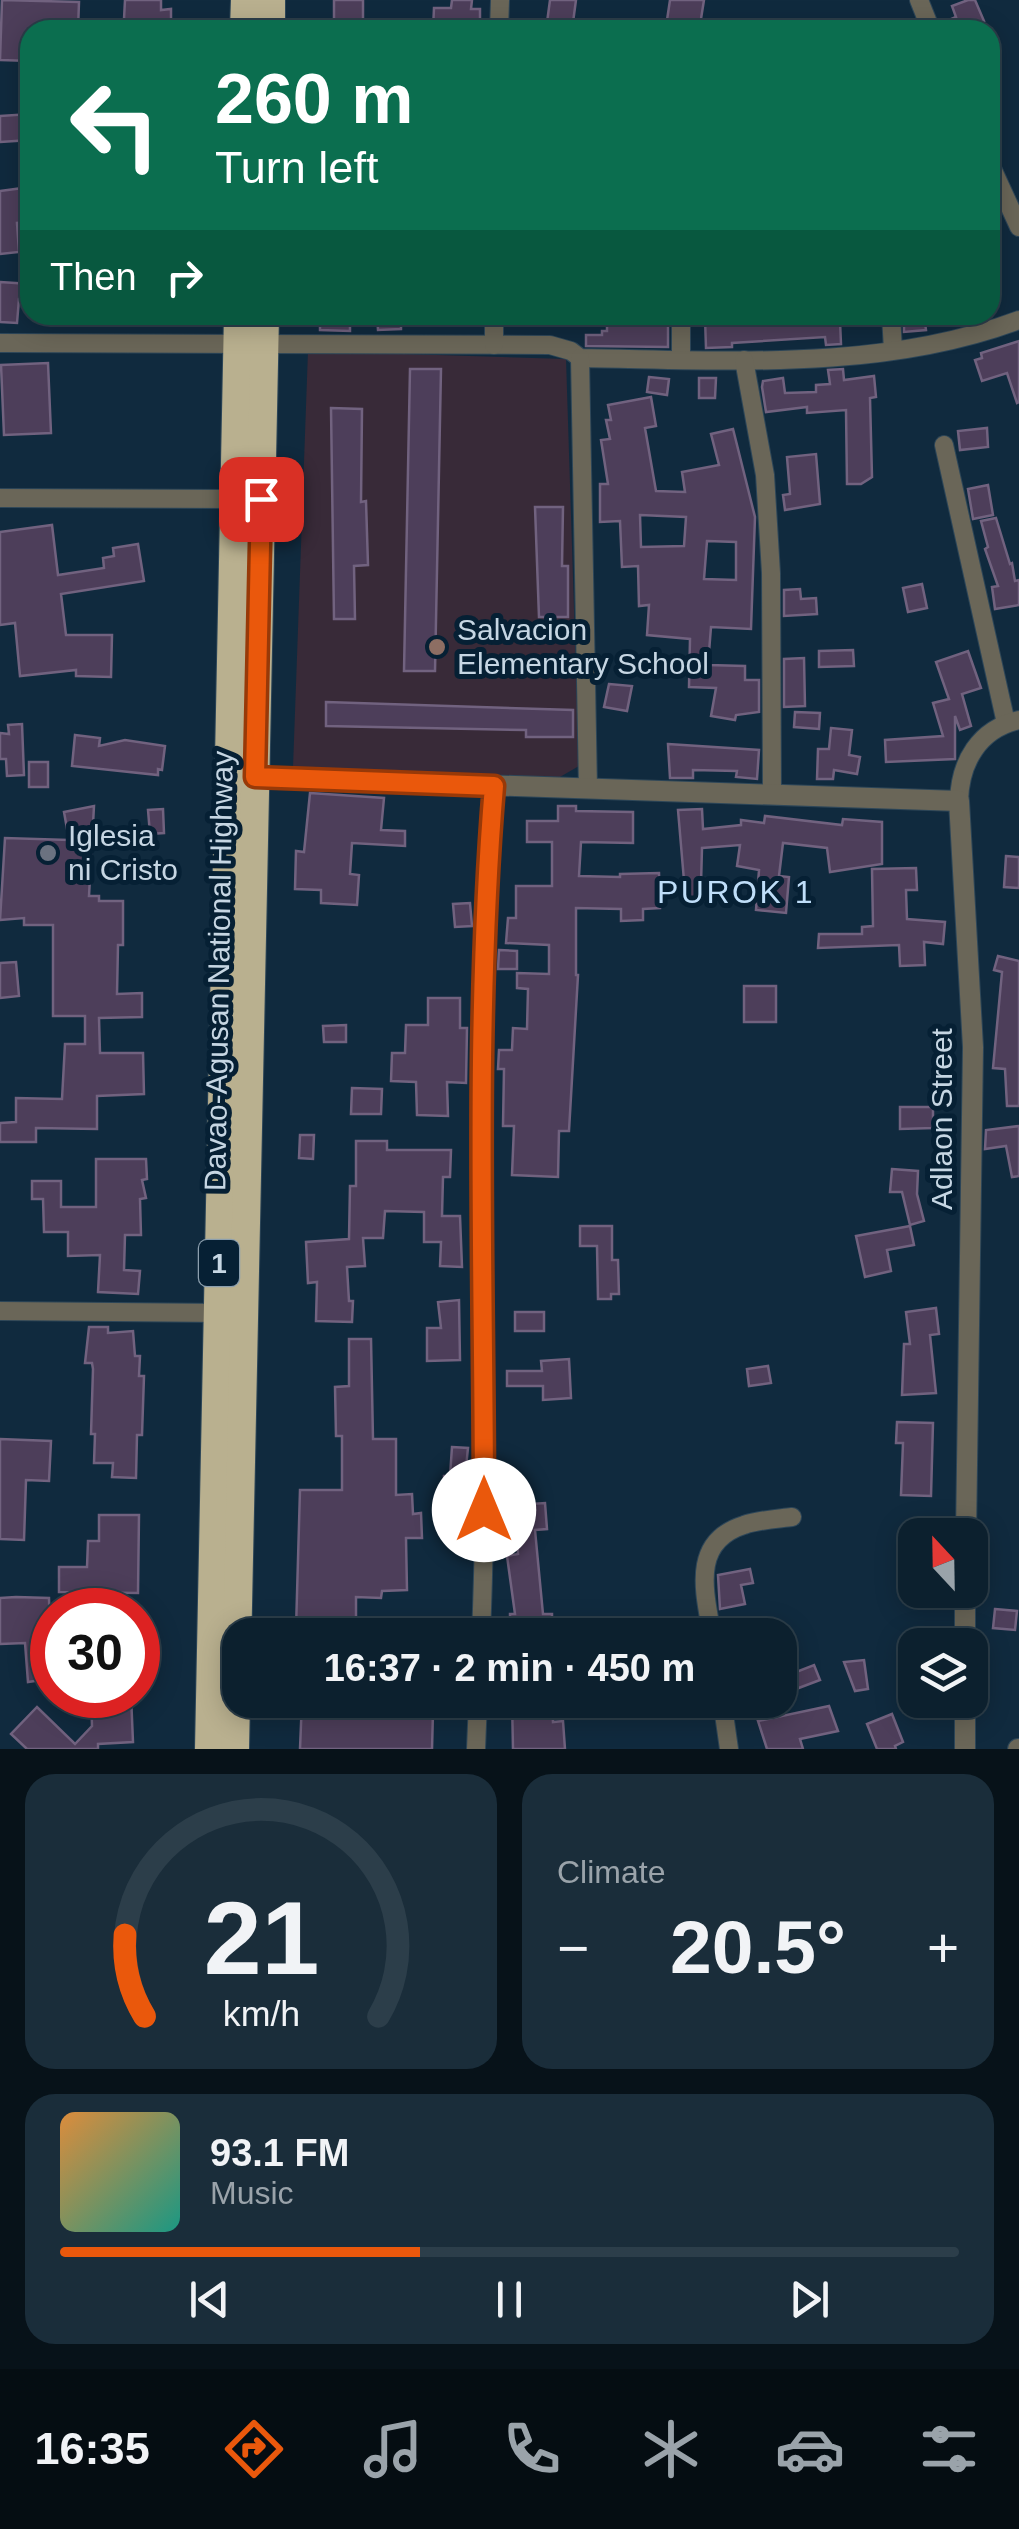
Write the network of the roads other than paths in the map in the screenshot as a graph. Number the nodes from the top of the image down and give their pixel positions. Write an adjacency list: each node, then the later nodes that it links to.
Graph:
1 (1000, 186): 2 (street)
2 (1019, 227)
3 (1019, 320): 12 (street)
4 (242, 325): 10 (highway, Davao-Agusan National Highway / 1)
5 (260, 325): 10 (highway, Davao-Agusan National Highway / 1)
6 (494, 325): 11 (street)
7 (681, 325): 14 (street)
8 (891, 325): 12 (street)
9 (0, 343): 10 (street)
10 (251, 345): 11 (street); 18 (highway, Davao-Agusan National Highway / 1); 19 (highway, Davao-Agusan National Highway / 1)
11 (494, 345): 13 (street)
12 (893, 350): 15 (street)
13 (580, 358): 14 (street); 23 (street)
14 (681, 360): 15 (street)
15 (744, 360): 24 (street)
16 (944, 445): 20 (street)
17 (0, 498): 18 (street)
18 (234, 499): 19 (highway, Davao-Agusan National Highway / 1)
19 (246, 568): 21 (highway, Davao-Agusan National Highway / 1)
20 (1012, 721): 25 (street, Adlaon Street)
21 (242, 777): 22 (street); 27 (highway, Davao-Agusan National Highway / 1)
22 (494, 786): 23 (street); 31 (street)
23 (588, 789): 24 (street)
24 (772, 795): 25 (street)
25 (959, 801): 29 (street, Adlaon Street)
26 (0, 1312): 27 (street)
27 (231, 1313): 30 (highway, Davao-Agusan National Highway / 1)
28 (792, 1517): 32 (street)
29 (966, 1518)
30 (224, 1618)
31 (481, 1618)
32 (709, 1618)
33 (222, 1644): 38 (highway, Davao-Agusan National Highway / 1)
34 (232, 1718): 39 (highway, Davao-Agusan National Highway / 1)
35 (477, 1718): 40 (street)
36 (725, 1718): 41 (street)
37 (965, 1718): 42 (street)
38 (208, 1749)
39 (235, 1749)
40 (476, 1749)
41 (729, 1749)
42 (965, 1749)

